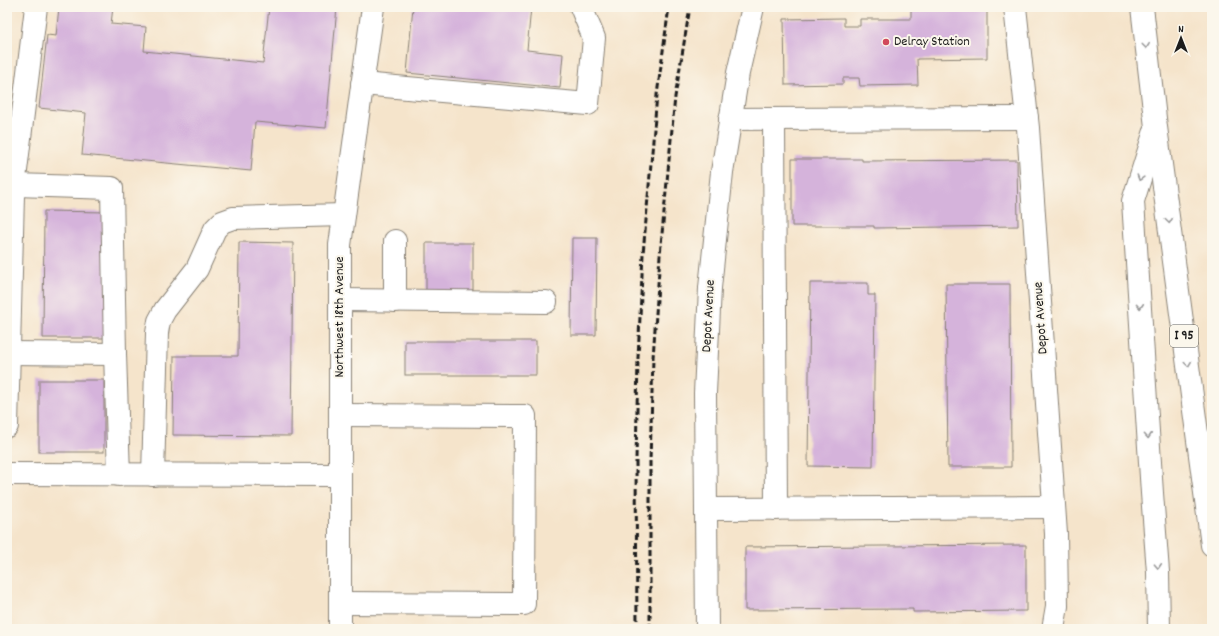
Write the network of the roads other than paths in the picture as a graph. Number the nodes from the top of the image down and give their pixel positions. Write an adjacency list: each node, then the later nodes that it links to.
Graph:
1 (36, 7): 12 (main road)
2 (373, 7): 7 (main road, Northwest 18th Avenue)
3 (581, 7): 7 (main road)
4 (753, 7): 9 (main road, Depot Avenue)
5 (1015, 7): 8 (main road, Depot Avenue)
6 (1142, 7): 11 (main road, I 95, one-way to 11)
7 (362, 84): 13 (main road, Northwest 18th Avenue)
8 (1027, 118): 10 (main road); 26 (main road, Depot Avenue)
9 (730, 119): 10 (main road); 28 (main road, Depot Avenue)
10 (774, 119): 27 (main road)
11 (1156, 127): 29 (main road, I 95, one-way to 29); 34 (main road, one-way to 34)
12 (12, 192): 18 (main road); 19 (main road)
13 (344, 215): 15 (main road, Northwest 18th Avenue); 24 (main road)
14 (395, 241): 16 (main road)
15 (340, 300): 16 (main road); 20 (main road, Northwest 18th Avenue)
16 (396, 301): 17 (main road)
17 (546, 302)
18 (9, 353): 19 (main road); 21 (main road)
19 (115, 354): 23 (main road)
20 (340, 415): 25 (main road, Northwest 18th Avenue); 30 (main road)
21 (7, 426)
22 (7, 474): 23 (main road)
23 (119, 475): 24 (main road)
24 (153, 475): 25 (main road)
25 (340, 475): 30 (main road, Northwest 18th Avenue)
26 (1054, 507): 27 (main road); 33 (main road, Depot Avenue)
27 (776, 508): 28 (main road)
28 (706, 509): 32 (main road, Depot Avenue)
29 (1212, 546)
30 (340, 603): 31 (main road, Northwest 18th Avenue)
31 (340, 629)
32 (707, 629)
33 (1053, 629)
34 (1159, 629)

